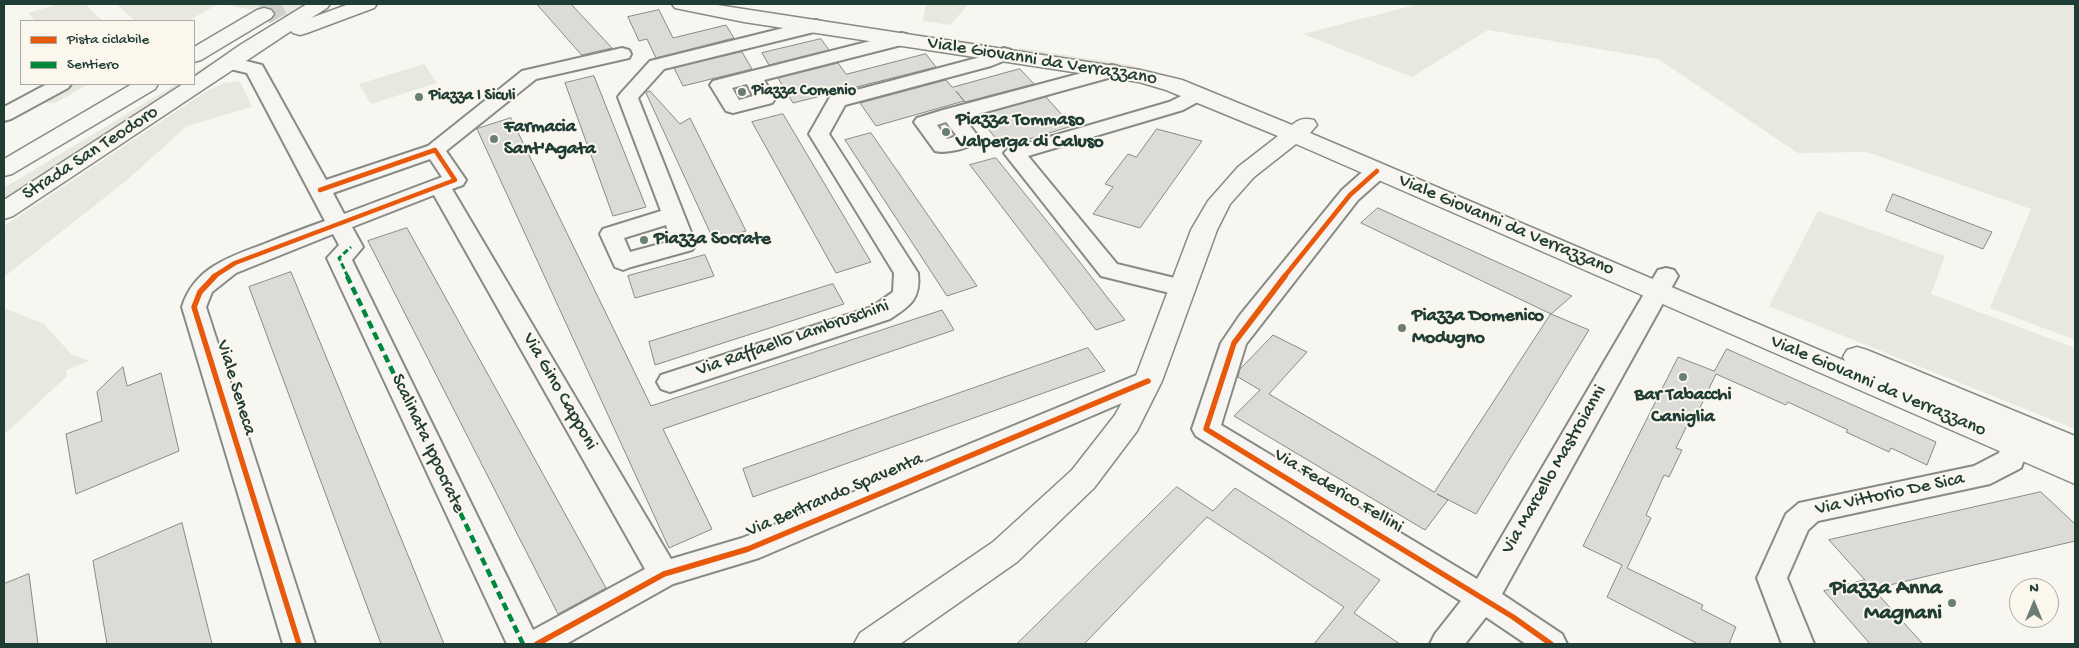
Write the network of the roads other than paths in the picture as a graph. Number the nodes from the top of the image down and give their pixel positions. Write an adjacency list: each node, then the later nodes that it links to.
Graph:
1 (320, 4): 13 (main road, Strada San Teodoro)
2 (367, 4): 13 (main road, Strada San Teodoro)
3 (682, 4): 7 (main road, Viale Giovanni da Verrazzano)
4 (743, 4): 16 (main road, Viale Giovanni da Verrazzano)
5 (244, 7): 8 (main road)
6 (264, 14): 12 (main road)
7 (816, 26): 9 (main road, Viale Giovanni da Verrazzano); 32 (street)
8 (195, 36)
9 (902, 40): 11 (main road, Viale Giovanni da Verrazzano); 15 (street)
10 (622, 54): 27 (street)
11 (1004, 54): 14 (main road, Viale Giovanni da Verrazzano); 38 (street, Via Raffaello Lambruschini)
12 (195, 55)
13 (229, 63): 31 (street); 33 (main road, Strada San Teodoro)
14 (1112, 71): 16 (main road, Viale Giovanni da Verrazzano); 23 (street)
15 (758, 75)
16 (1179, 79): 21 (main road, Viale Giovanni da Verrazzano); 25 (main road, Viale Giovanni da Verrazzano)
17 (32, 85): 22 (street)
18 (59, 85): 24 (street)
19 (111, 85): 26 (main road)
20 (145, 85): 28 (main road)
21 (1198, 94): 25 (main road, Viale Giovanni da Verrazzano); 36 (street)
22 (4, 100)
23 (956, 113)
24 (4, 115)
25 (1300, 129): 29 (main road, Viale Giovanni da Verrazzano); 35 (main road, Viale Giovanni da Verrazzano); 36 (main road)
26 (4, 148)
27 (435, 150): 30 (street); 31 (street)
28 (4, 169)
29 (1377, 171): 35 (main road, Viale Giovanni da Verrazzano); 43 (street, Via Federico Fellini)
30 (440, 186): 34 (street, Viale Seneca); 42 (street, Via Gino Capponi)
31 (320, 190): 34 (street)
32 (671, 208)
33 (4, 211)
34 (345, 235): 44 (street, Viale Seneca); 45 (street, Scalinata Ippocrate)
35 (1662, 284): 39 (main road, Viale Giovanni da Verrazzano); 40 (main road, Viale Giovanni da Verrazzano); 43 (street, Via Marcello Mastroianni)
36 (1182, 288): 37 (main road)
37 (1148, 381): 42 (street, Via Bertrando Spaventa); 47 (main road)
38 (670, 382)
39 (2015, 446): 41 (main road, Viale Giovanni da Verrazzano); 50 (street, Via Vittorio De Sica)
40 (2075, 449)
41 (2075, 472)
42 (664, 574): 46 (street, Via Bertrando Spaventa)
43 (1483, 598): 48 (street, Via Marcello Mastroianni); 49 (street, Via Federico Fellini)
44 (299, 644)
45 (523, 644)
46 (537, 644)
47 (872, 644)
48 (1446, 644)
49 (1551, 644)
50 (1798, 644)

